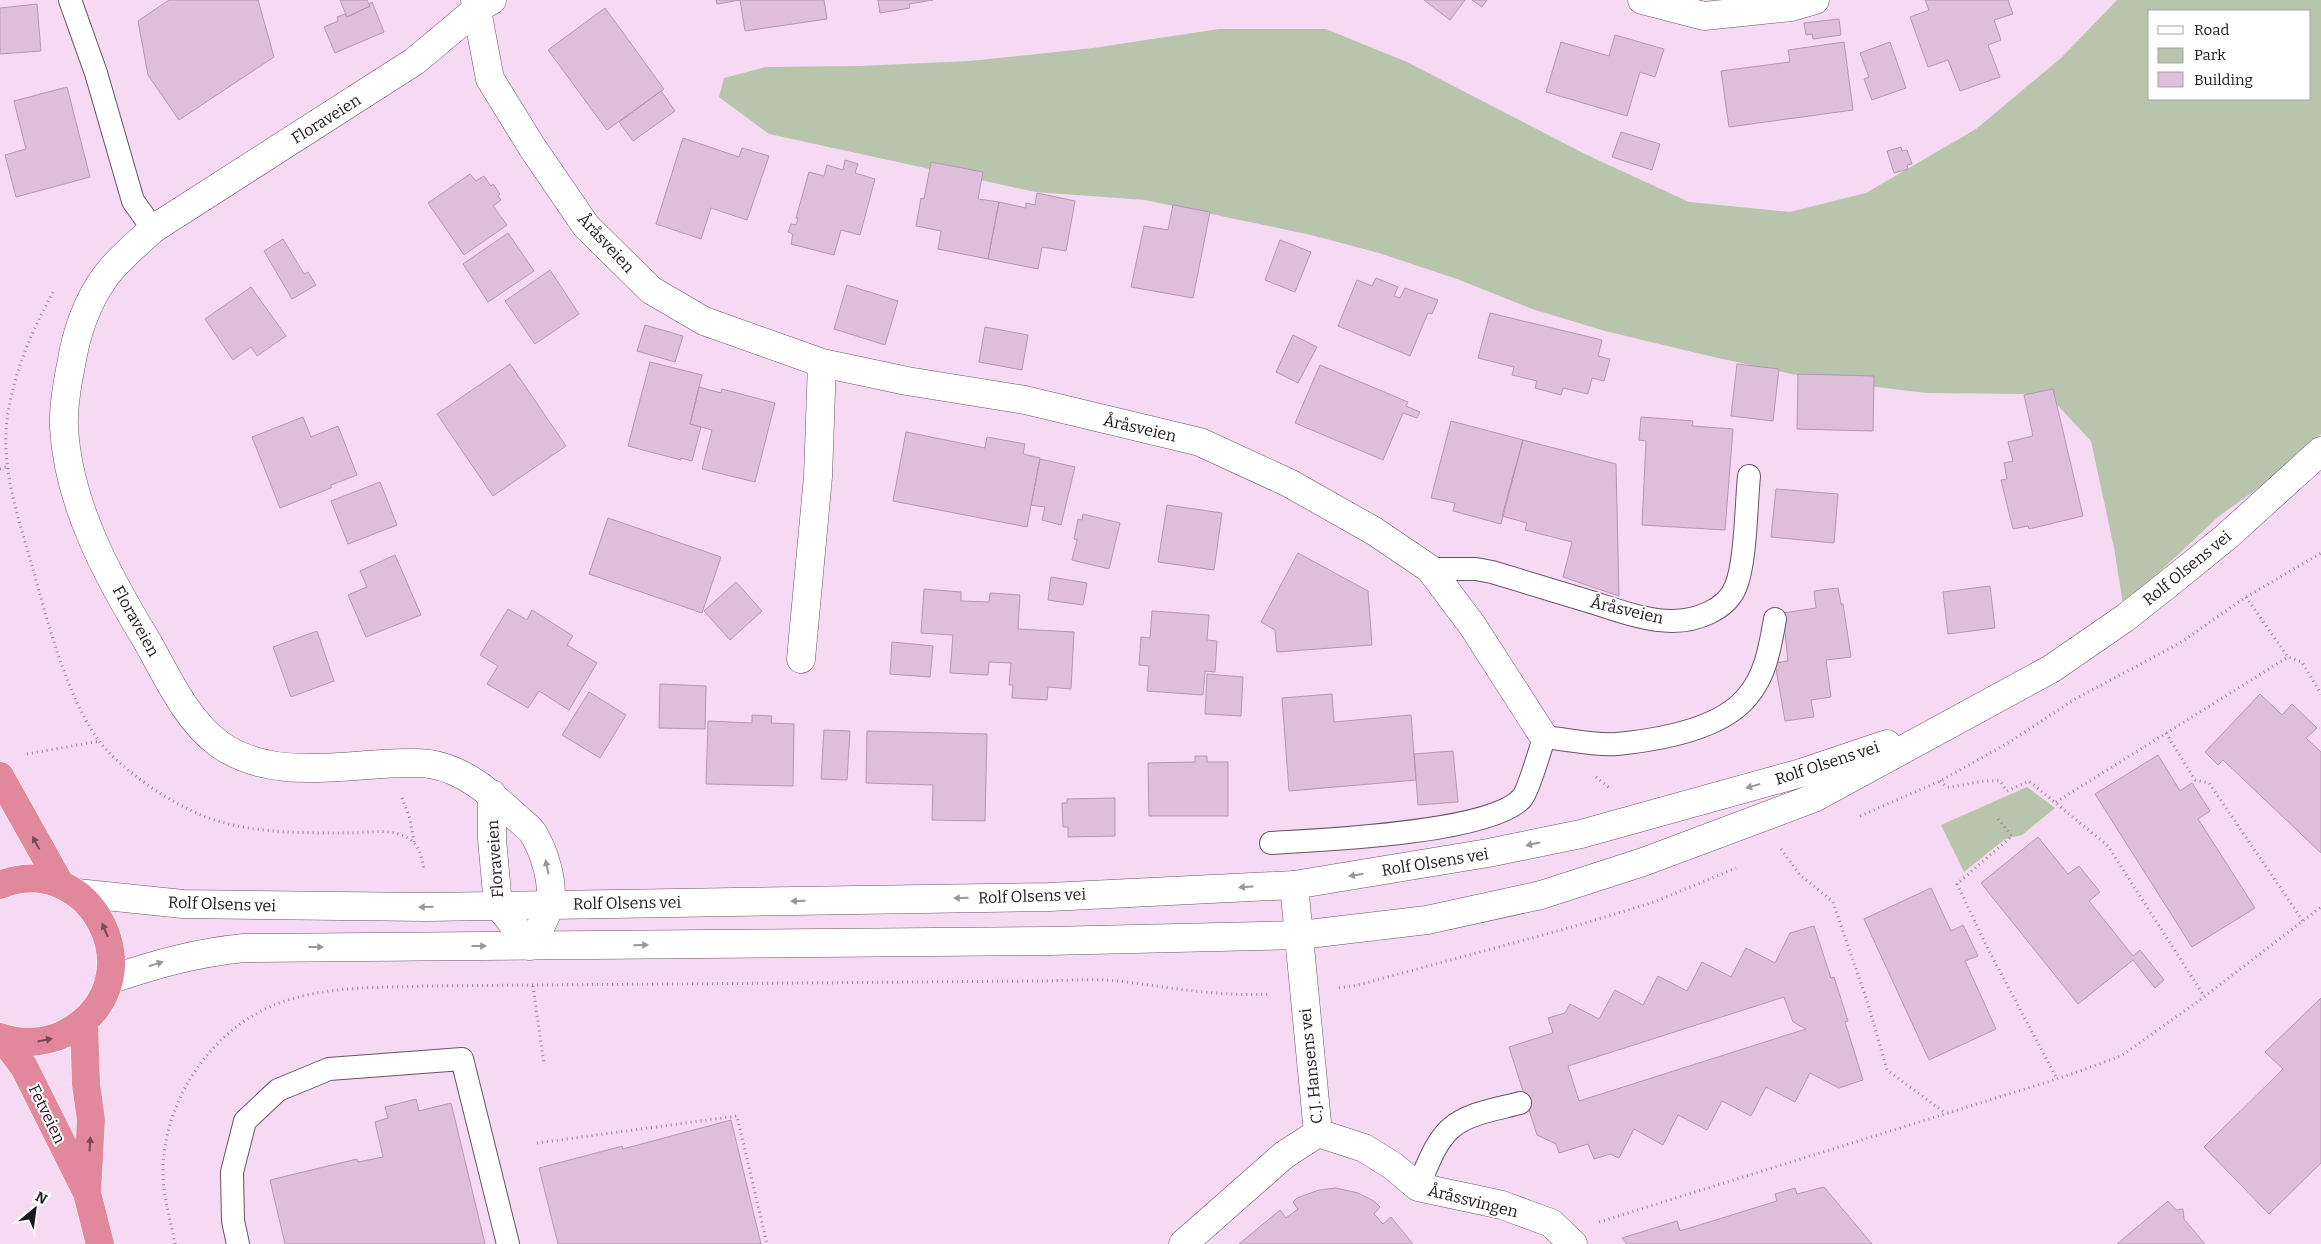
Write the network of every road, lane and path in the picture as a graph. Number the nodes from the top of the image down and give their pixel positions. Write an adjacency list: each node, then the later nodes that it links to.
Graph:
1 (70, 0): 5 (lane)
2 (1642, 0): 3 (main road)
3 (1815, 0)
4 (481, 3): 5 (main road, Floraveien); 6 (main road, Åråsveien)
5 (153, 228): 22 (main road, Floraveien)
6 (822, 363): 11 (main road, Åråsveien); 15 (main road)
7 (2321, 451): 17 (main road, Rolf Olsens vei)
8 (8, 466): 9 (path)
9 (0, 469)
10 (1749, 476): 11 (lane, Åråsveien)
11 (1430, 569): 19 (main road, Åråsveien)
12 (2246, 598): 14 (path)
13 (1775, 620): 19 (lane)
14 (2288, 657): 16 (path); 18 (path)
15 (801, 659)
16 (2321, 694)
17 (1966, 716): 32 (main road, Rolf Olsens vei, one-way to 32); 38 (main road, Rolf Olsens vei)
18 (2166, 733): 26 (path); 37 (path)
19 (1544, 737): 29 (lane)
20 (100, 741): 21 (path)
21 (19, 755)
22 (379, 764): 25 (main road, Floraveien); 28 (path)
23 (0, 776): 33 (highway, one-way to 23)
24 (1940, 781): 26 (path)
25 (492, 794): 34 (main road, Floraveien, one-way to 25); 35 (main road, Floraveien)
26 (2056, 802): 43 (path)
27 (1998, 819): 47 (path)
28 (414, 843)
29 (1272, 843)
30 (1781, 850): 49 (path)
31 (0, 885): 33 (highway)
32 (1294, 885): 34 (main road, Rolf Olsens vei, one-way to 34); 38 (main road, C.J. Hansens vei)
33 (69, 889): 35 (main road, Rolf Olsens vei, one-way to 33); 40 (highway, one-way to 33)
34 (550, 904): 35 (main road, Rolf Olsens vei); 39 (main road, Floraveien)
35 (498, 905): 39 (main road, Floraveien)
36 (2321, 907): 37 (path)
37 (2303, 921): 43 (path)
38 (1300, 935): 39 (main road, Rolf Olsens vei, one-way to 38); 50 (main road, C.J. Hansens vei)
39 (530, 946): 40 (main road, Rolf Olsens vei, one-way to 39)
40 (110, 980): 44 (highway)
41 (533, 986): 42 (path); 46 (path); 56 (path)
42 (1237, 996)
43 (2204, 996): 47 (path)
44 (84, 1022): 45 (highway, one-way to 44); 53 (highway, Fetveien, one-way to 44)
45 (1, 1037): 53 (highway, Fetveien)
46 (544, 1065)
47 (2057, 1079): 49 (path)
48 (1520, 1103): 52 (lane)
49 (1945, 1113): 54 (path)
50 (1318, 1133): 52 (main road, Åråssvingen); 60 (main road, C.J. Hansens vei)
51 (537, 1143): 59 (path)
52 (1418, 1187): 54 (main road, Åråssvingen)
53 (87, 1193): 55 (highway, Fetveien)
54 (1551, 1223): 61 (main road, Åråssvingen)
55 (100, 1244)
56 (176, 1244)
57 (238, 1244): 58 (lane)
58 (508, 1244)
59 (767, 1244)
60 (1183, 1244)
61 (1574, 1244)

